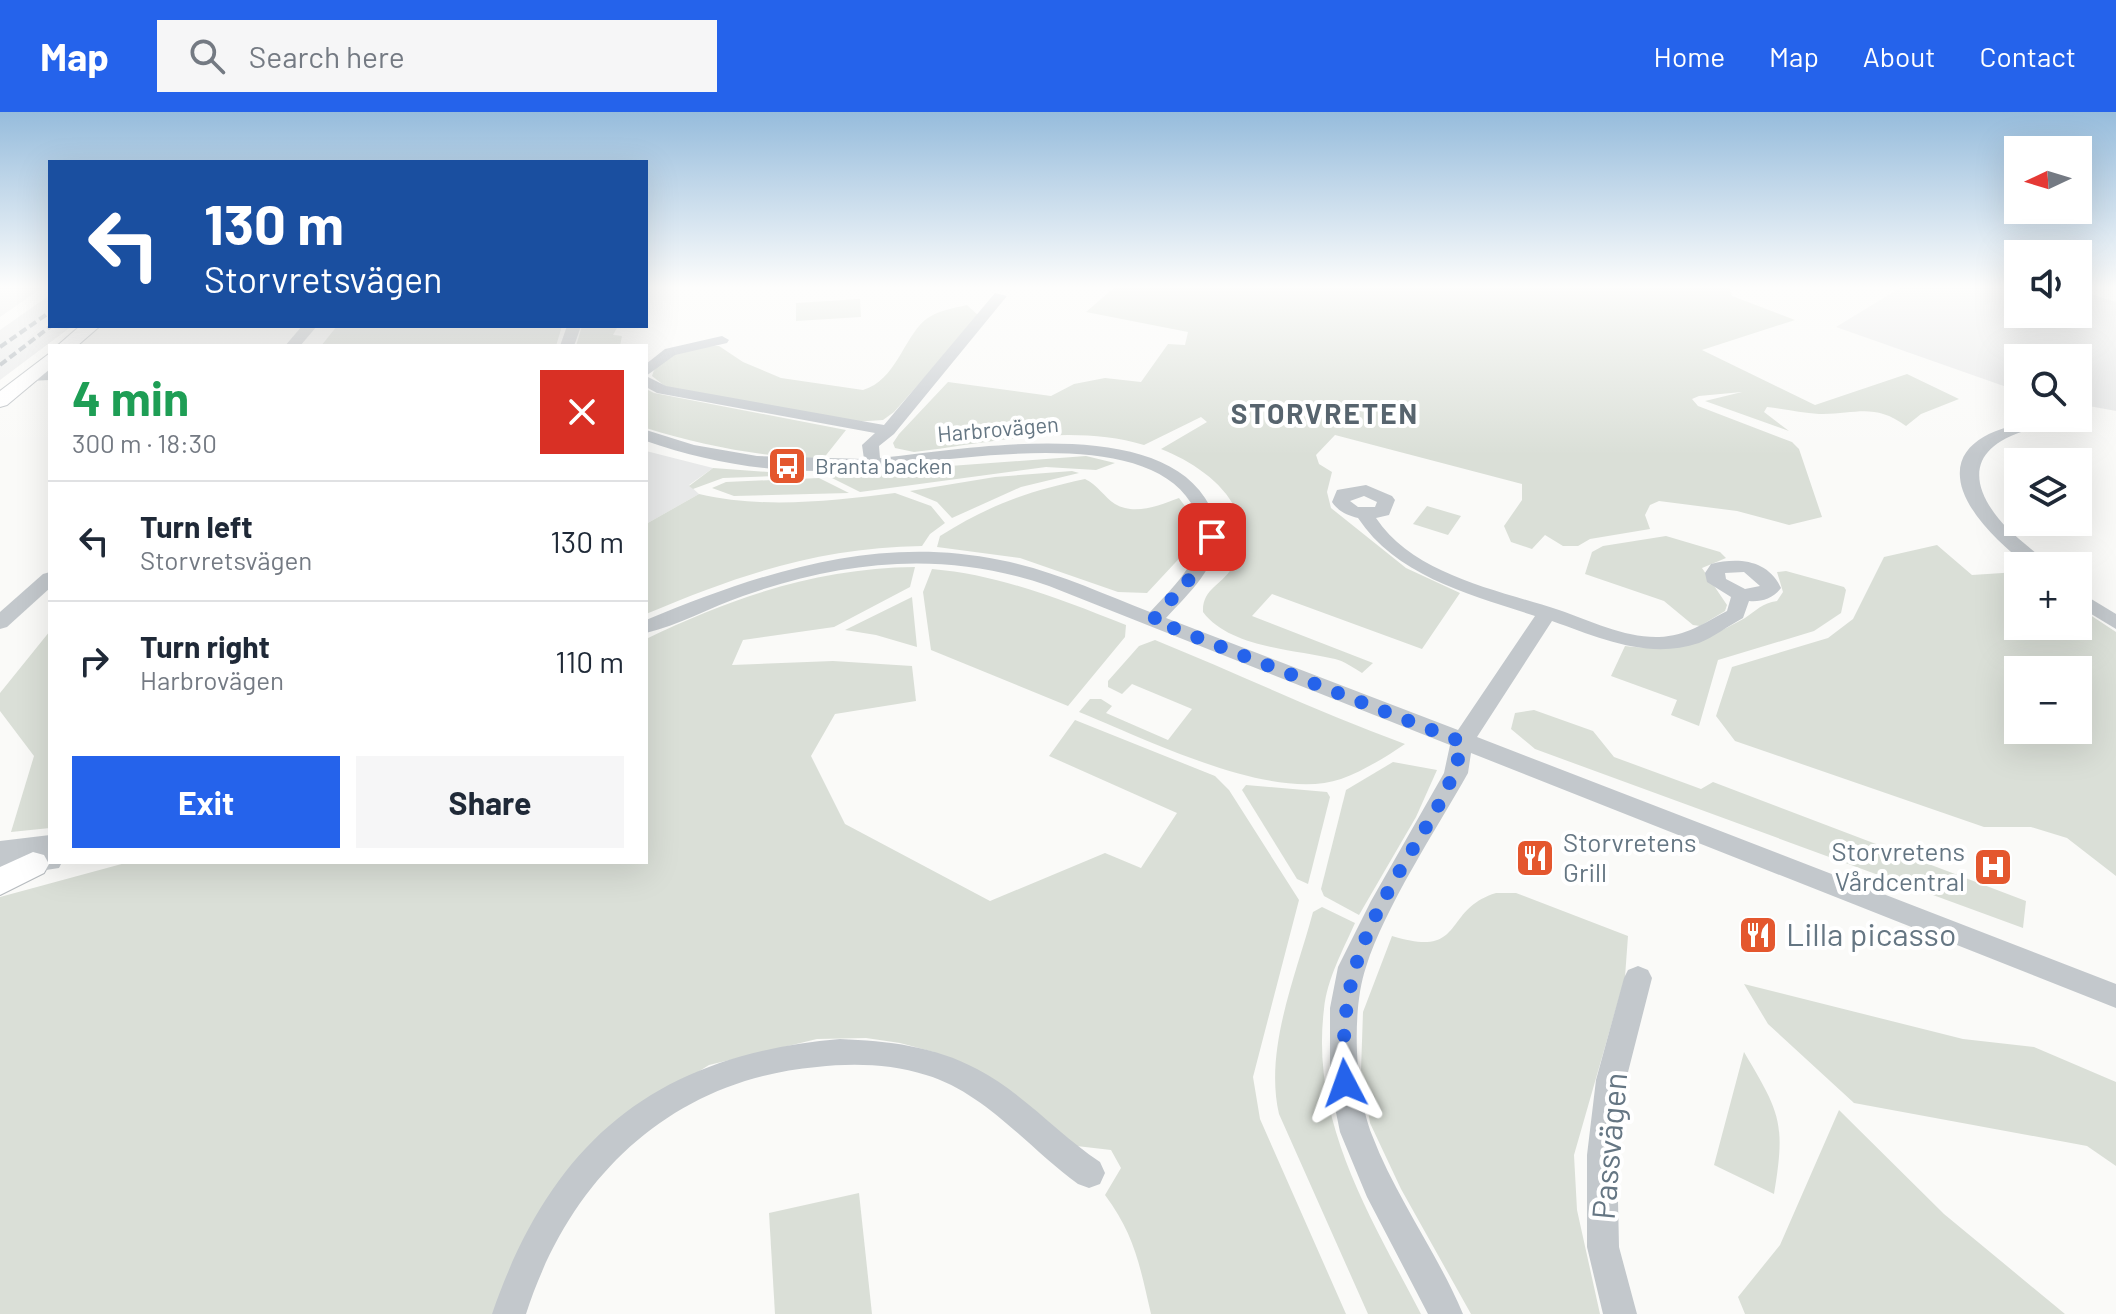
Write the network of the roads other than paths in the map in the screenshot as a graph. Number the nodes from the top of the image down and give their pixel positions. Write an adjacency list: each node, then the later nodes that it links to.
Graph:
1 (713, 342): 3 (street)
2 (962, 342): 8 (street)
3 (648, 369)
4 (43, 377): 6 (main road); 7 (main road)
5 (648, 382): 8 (street)
6 (0, 401)
7 (0, 419)
8 (888, 431): 11 (street)
9 (2007, 432): 13 (street)
10 (648, 436): 11 (street, Harbrovägen)
11 (873, 464): 18 (street, Harbrovägen)
12 (1365, 514): 17 (street)
13 (2022, 552)
14 (48, 580): 19 (street)
15 (1741, 595): 17 (street)
16 (2092, 607): 20 (street)
17 (1547, 613): 22 (street)
18 (1153, 620): 21 (street); 22 (street)
19 (0, 623)
20 (2116, 623)
21 (648, 626)
22 (1462, 742): 28 (street); 31 (street)
23 (0, 851): 24 (street)
24 (44, 856): 25 (street); 26 (main road)
25 (0, 867)
26 (0, 882)
27 (1638, 978): 32 (street, Passvägen)
28 (2116, 996)
29 (1089, 1173): 30 (street)
30 (509, 1314)
31 (1446, 1314)
32 (1620, 1314)

